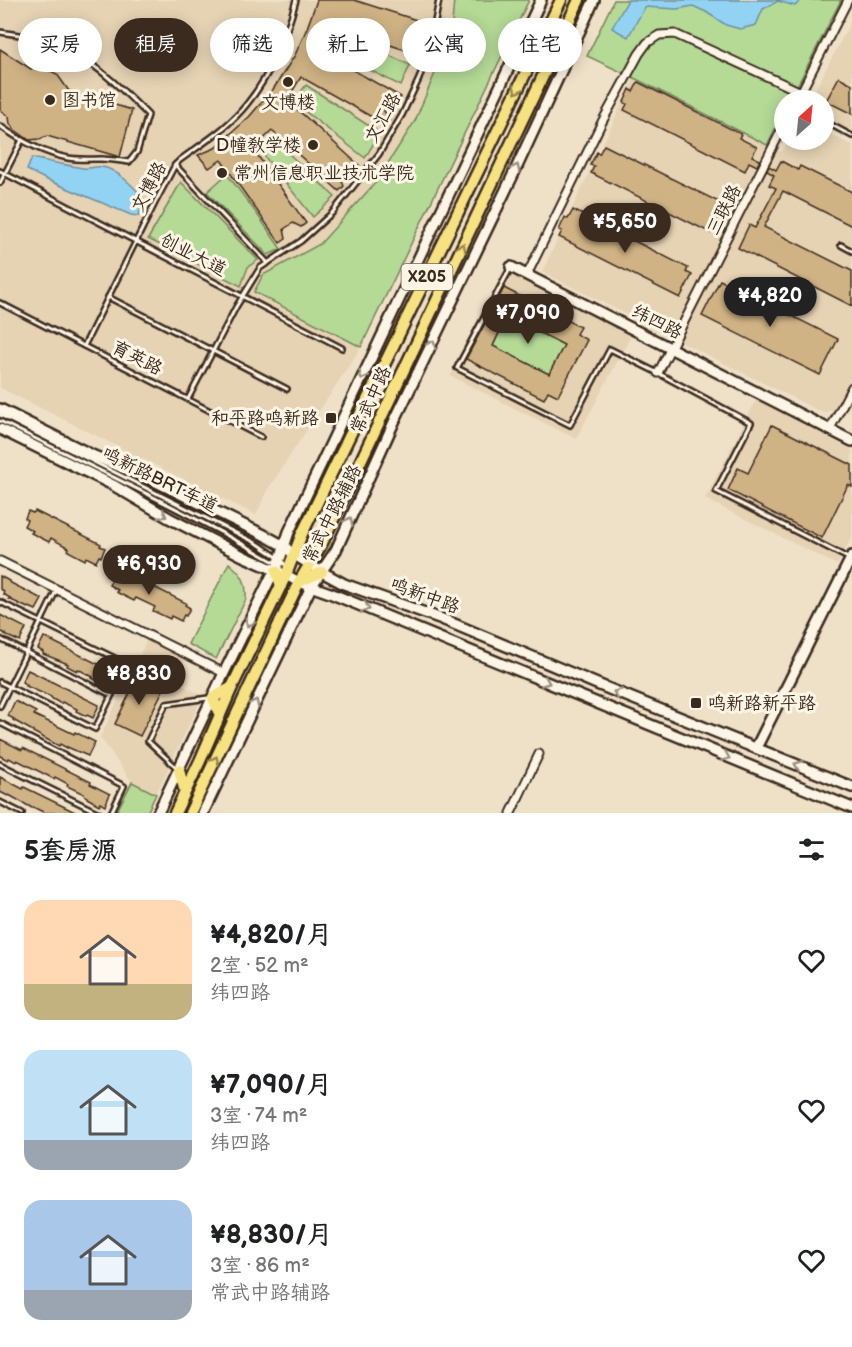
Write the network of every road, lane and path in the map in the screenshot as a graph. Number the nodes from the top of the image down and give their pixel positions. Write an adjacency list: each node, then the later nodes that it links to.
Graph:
1 (296, 0): 16 (lane, 文博路)
2 (439, 0): 23 (lane, 文汇路)
3 (540, 0): 44 (street, 常武中路辅路, one-way to 44)
4 (561, 0): 44 (main road, 常武中路 / X205, one-way to 44)
5 (579, 0): 47 (main road, 常武中路 / X205, one-way to 5)
6 (594, 0): 49 (street, 常武中路辅路, one-way to 6)
7 (848, 0): 10 (street)
8 (0, 32): 14 (lane)
9 (797, 90): 25 (street)
10 (802, 90)
11 (0, 126): 14 (lane)
12 (834, 126): 13 (lane)
13 (852, 136)
14 (22, 140): 18 (lane)
15 (774, 145): 31 (street, 三联路)
16 (176, 165): 20 (lane, 文博路); 23 (lane)
17 (0, 171): 18 (lane, 创业大道)
18 (5, 174): 19 (lane); 20 (lane, 创业大道)
19 (0, 183)
20 (136, 241): 26 (lane, 创业大道); 27 (lane, 文博路)
21 (841, 245): 22 (lane)
22 (852, 251)
23 (268, 263): 26 (lane, 文汇路)
24 (511, 267): 25 (street, 纬四路); 33 (lane)
25 (527, 275): 31 (street, 纬四路)
26 (242, 296): 30 (lane, 创业大道); 32 (lane, 文汇路)
27 (108, 297): 29 (lane, 文博路); 32 (lane)
28 (0, 303): 29 (lane, 育英路)
29 (84, 346): 36 (lane, 育英路)
30 (342, 348)
31 (671, 348): 33 (street, 三联路); 41 (street, 纬四路)
32 (213, 351): 35 (lane); 36 (lane, 文汇路)
33 (658, 373): 45 (lane)
34 (852, 387): 41 (street)
35 (287, 388)
36 (188, 399): 42 (lane, 育英路)
37 (0, 409): 44 (street, 鸣新中路)
38 (0, 416): 48 (lane, 鸣新路BRT车道)
39 (0, 421): 48 (lane, 鸣新路BRT车道)
40 (0, 429): 48 (street, 鸣新中路, one-way to 48)
41 (830, 429): 43 (street, 纬四路)
42 (261, 437)
43 (852, 441)
44 (289, 550): 47 (street, 鸣新中路); 48 (main road, 常武中路 / X205)
45 (851, 559): 66 (street)
46 (0, 561): 52 (street)
47 (310, 565): 49 (street, 鸣新中路); 50 (main road, 常武中路 / X205)
48 (281, 571): 50 (street, 鸣新中路); 57 (street, 常武中路辅路, one-way to 57); 60 (main road, 常武中路 / X205)
49 (322, 572): 50 (main road); 51 (street, 常武中路辅路); 66 (street, 鸣新中路, one-way to 49)
50 (299, 582): 51 (street, 鸣新中路); 79 (main road, 常武中路 / X205, one-way to 50)
51 (311, 587): 73 (street, 鸣新中路, one-way to 73); 80 (street, 常武中路辅路, one-way to 51)
52 (57, 589): 54 (lane); 57 (street)
53 (0, 602): 54 (lane)
54 (41, 622): 56 (lane); 61 (lane)
55 (0, 639): 56 (lane)
56 (26, 652): 59 (lane); 61 (lane)
57 (224, 673): 62 (street, 常武中路辅路)
58 (0, 682): 59 (lane)
59 (9, 687): 61 (lane); 63 (lane)
60 (232, 687): 62 (main road); 64 (main road, 常武中路 / X205)
61 (112, 695)
62 (213, 698): 64 (main road); 69 (street, 常武中路辅路); 69 (lane)
63 (0, 706)
64 (220, 715): 71 (main road, 常武中路 / X205)
65 (0, 723): 76 (lane)
66 (756, 748): 70 (street, 鸣新中路, one-way to 66)
67 (539, 754): 81 (street)
68 (0, 764): 75 (lane)
69 (179, 770): 71 (main road); 77 (street, 常武中路辅路)
70 (852, 787)
71 (185, 792): 78 (main road, 常武中路 / X205)
72 (0, 802): 74 (lane)
73 (852, 808)
74 (22, 813)
75 (99, 813)
76 (111, 813)
77 (158, 813)
78 (175, 813)
79 (190, 813)
80 (204, 813)
81 (511, 813)

